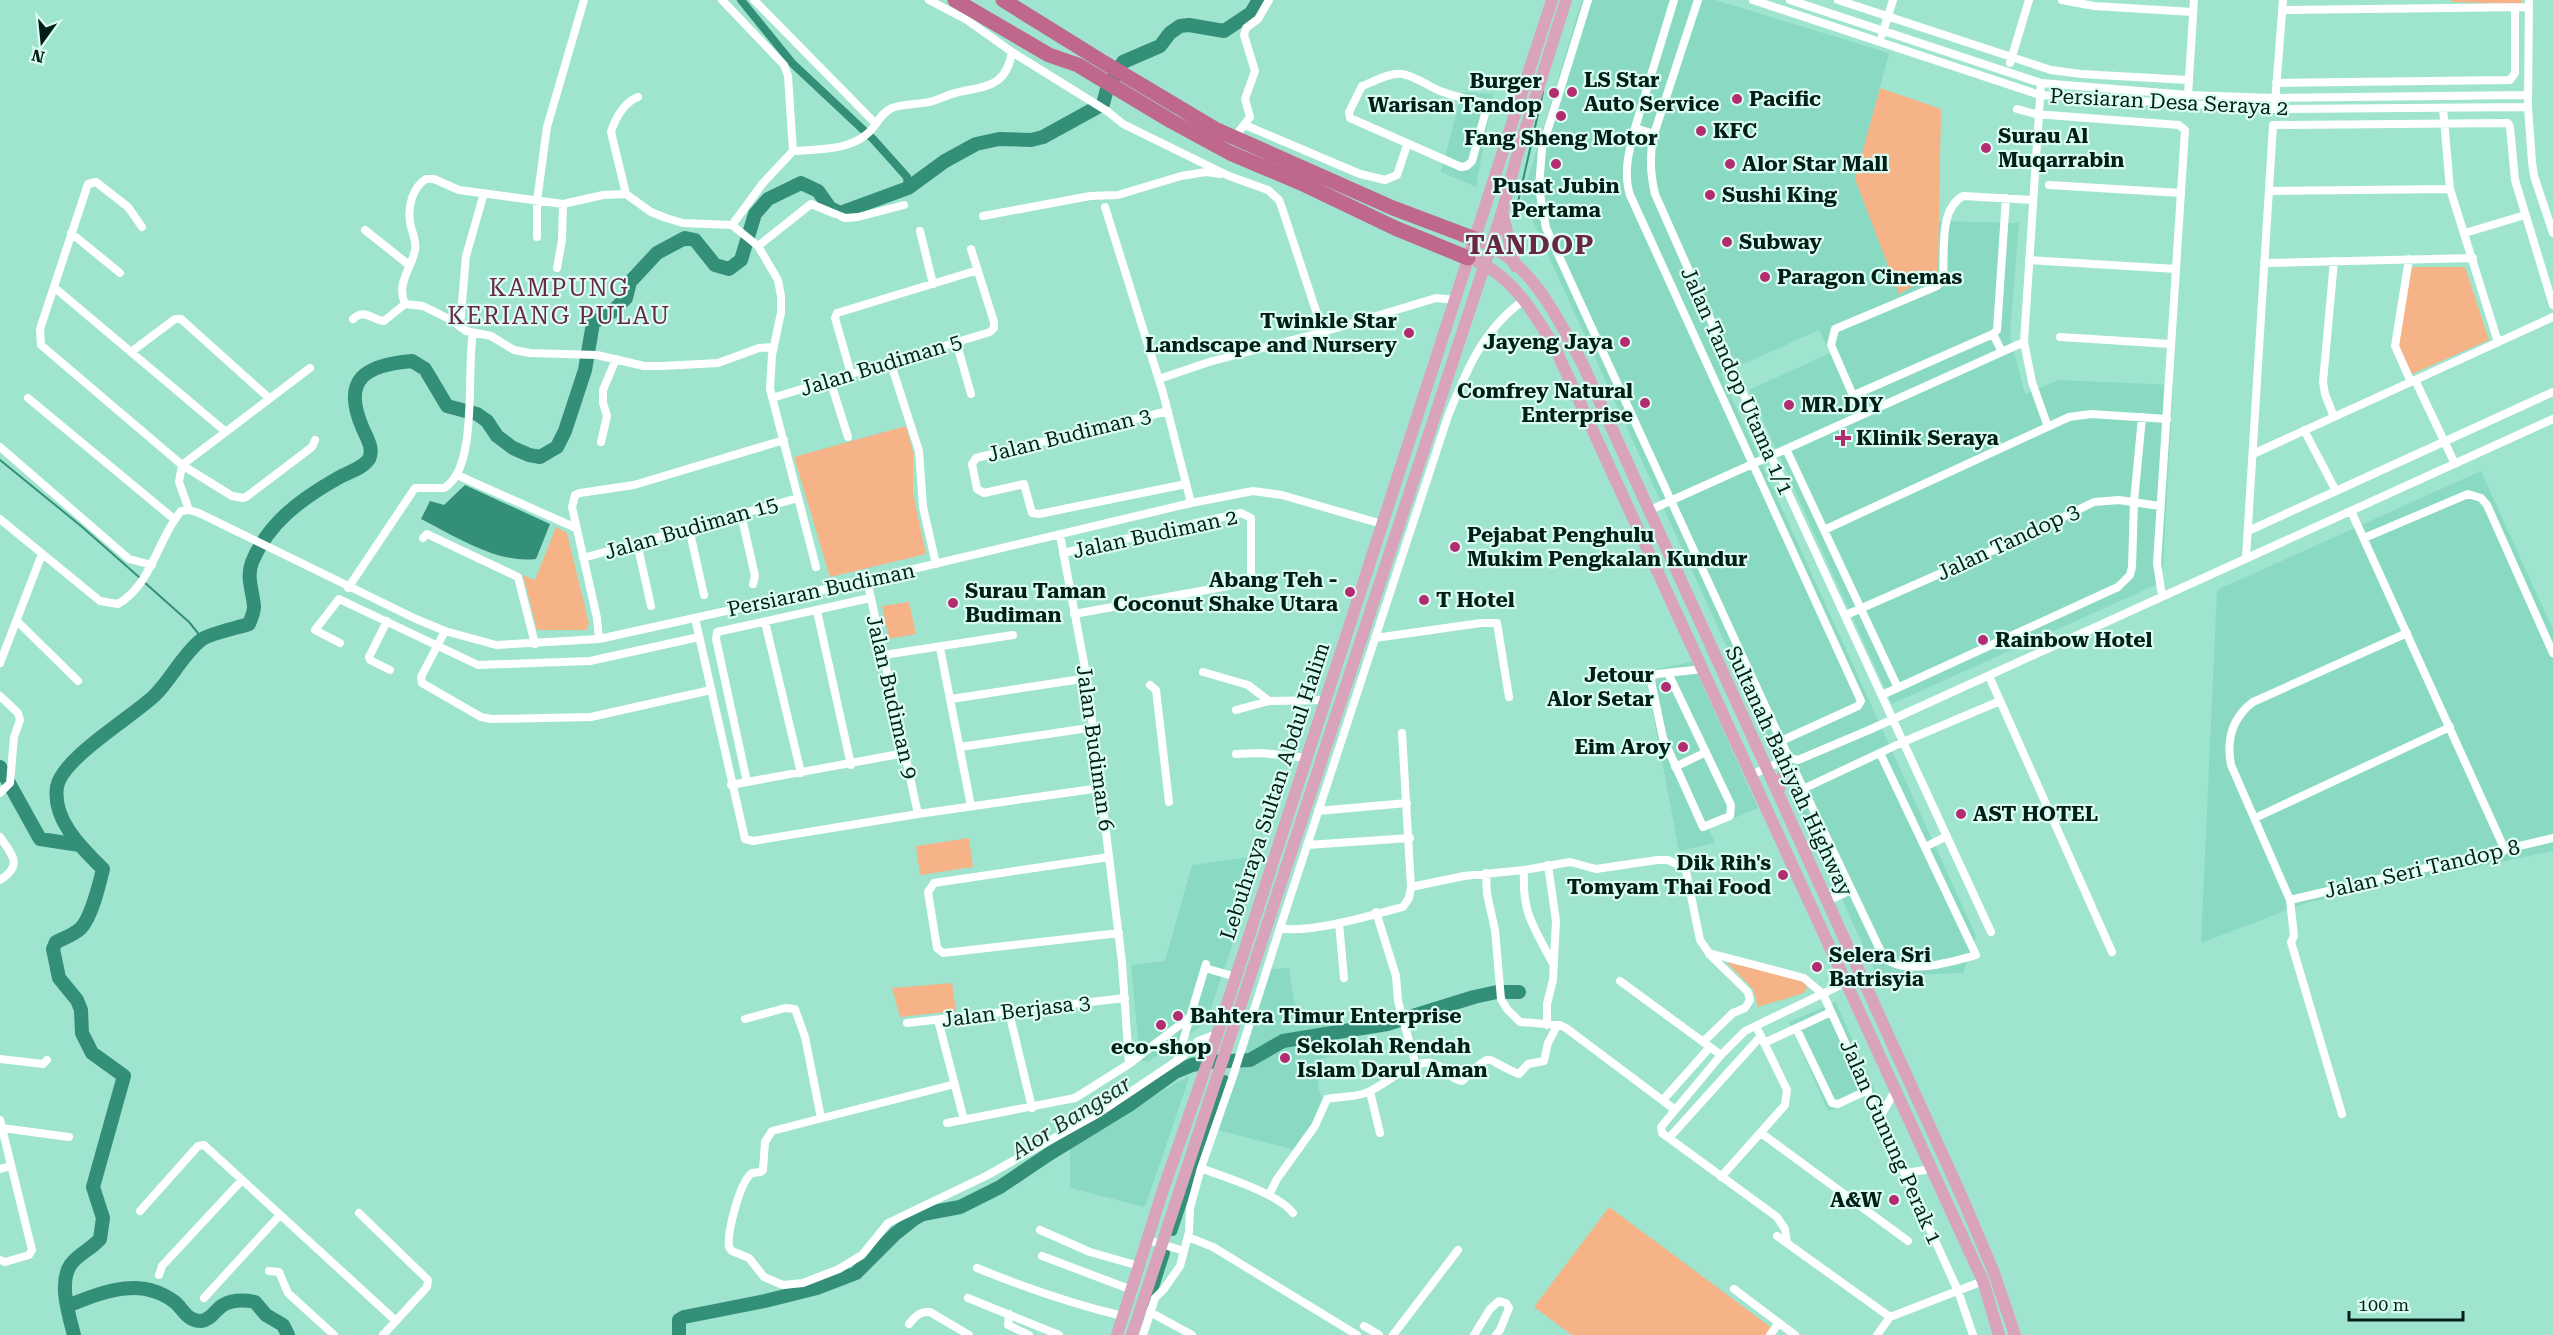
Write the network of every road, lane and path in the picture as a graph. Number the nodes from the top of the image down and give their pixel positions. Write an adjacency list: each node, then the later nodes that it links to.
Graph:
1 (584, 0): 68 (street)
2 (722, 0): 58 (street)
3 (754, 0): 52 (street)
4 (929, 0): 31 (street)
5 (955, 0): 29 (highway)
6 (974, 0): 29 (highway)
7 (1003, 0): 33 (highway)
8 (1269, 0): 53 (street)
9 (1552, 0): 49 (main road, Lebuhraya Sultan Abdul Halim)
10 (1566, 0): 72 (main road, Lebuhraya Sultan Abdul Halim)
11 (1588, 0): 160 (street)
12 (1674, 0): 54 (street)
13 (1698, 0): 55 (street, Jalan Tandop Utama 1/1)
14 (1753, 0): 30 (street, Persiaran Desa Seraya 2)
15 (1790, 0): 28 (street, Persiaran Desa Seraya 2)
16 (1838, 0): 27 (street)
17 (1893, 0): 27 (street)
18 (2029, 0): 32 (street)
19 (2062, 0): 22 (street)
20 (2194, 0): 26 (street)
21 (2283, 0): 25 (street)
22 (2074, 2): 26 (street)
23 (2529, 4): 24 (street); 41 (street)
24 (2515, 8): 25 (street); 37 (street)
25 (2282, 10): 37 (street)
26 (2193, 12): 35 (street)
27 (1888, 17): 28 (street); 32 (street)
28 (1883, 31): 30 (street); 34 (street, Persiaran Desa Seraya 2)
29 (1022, 38): 33 (highway)
30 (1880, 41): 39 (street, Persiaran Desa Seraya 2)
31 (1012, 52): 52 (street); 59 (street)
32 (2011, 58): 34 (street); 35 (street)
33 (1099, 68): 38 (highway)
34 (2007, 71): 36 (street, Persiaran Desa Seraya 2)
35 (2189, 80): 40 (street)
36 (2041, 83): 39 (street); 40 (street, Persiaran Desa Seraya 2)
37 (2276, 83): 43 (street)
38 (1129, 87): 56 (highway); 87 (highway)
39 (2040, 95): 48 (street, Persiaran Desa Seraya 2); 50 (street)
40 (2188, 95): 43 (street, Persiaran Desa Seraya 2)
41 (2528, 95): 43 (street, Persiaran Desa Seraya 2); 45 (street)
42 (638, 97): 65 (street)
43 (2275, 99): 48 (street)
44 (1488, 103): 49 (street); 57 (street); 57 (street)
45 (2528, 107): 47 (street, Persiaran Desa Seraya 2); 81 (street)
46 (2017, 108): 50 (street)
47 (2443, 108): 48 (street, Persiaran Desa Seraya 2); 51 (street)
48 (2274, 109)
49 (1517, 110): 83 (main road, Lebuhraya Sultan Abdul Halim)
50 (2038, 114): 64 (street); 67 (street)
51 (2443, 122): 61 (street); 62 (street); 73 (street)
52 (876, 124): 58 (street)
53 (1245, 125): 56 (street); 57 (street)
54 (1635, 128): 55 (street); 155 (street)
55 (1654, 134): 152 (street, Jalan Tandop Utama 1/1)
56 (1234, 138): 83 (highway)
57 (1407, 145)
58 (793, 151): 76 (street)
59 (1229, 176): 74 (street); 111 (street)
60 (2049, 185): 64 (street)
61 (2450, 189): 62 (street); 80 (street)
62 (2269, 191): 92 (street)
63 (484, 193): 68 (street); 93 (street); 110 (street)
64 (2181, 193): 97 (street)
65 (626, 194): 69 (street); 76 (street)
66 (2006, 198): 67 (street); 113 (street); 131 (street)
67 (2033, 200): 89 (street)
68 (537, 201): 69 (street); 82 (street)
69 (563, 204): 96 (street)
70 (904, 205): 84 (street)
71 (1105, 207): 126 (street)
72 (1503, 209): 85 (main road, Lebuhraya Sultan Abdul Halim); 95 (main road)
73 (2525, 215): 80 (street); 107 (street)
74 (983, 216)
75 (142, 227): 79 (street)
76 (734, 227): 84 (street)
77 (365, 230): 93 (street)
78 (920, 231): 100 (street)
79 (71, 233): 99 (street); 102 (street)
80 (2465, 233): 88 (street)
81 (2553, 233)
82 (537, 237)
83 (1475, 239): 85 (main road, Sultanah Bahiyah Highway); 87 (main road, Lebuhraya Sultan Abdul Halim)
84 (754, 244): 119 (street)
85 (1490, 246): 94 (main road, Lebuhraya Sultan Abdul Halim); 95 (main road, Sultanah Bahiyah Highway)
86 (971, 249): 98 (street)
87 (1468, 258): 94 (main road, Sultanah Bahiyah Highway); 104 (main road, Lebuhraya Sultan Abdul Halim)
88 (2473, 258): 90 (street); 117 (street)
89 (2029, 260): 97 (street); 116 (street)
90 (2409, 260): 91 (street); 128 (street)
91 (2334, 261): 92 (street); 138 (street)
92 (2265, 262): 151 (street)
93 (409, 265): 106 (street)
94 (1483, 265): 101 (main road, Sultanah Bahiyah Highway); 103 (main road, Lebuhraya Sultan Abdul Halim)
95 (1515, 266): 165 (main road, Sultanah Bahiyah Highway)
96 (557, 268)
97 (2176, 269): 118 (street)
98 (978, 270): 100 (street); 115 (street, Jalan Budiman 5)
99 (120, 273)
100 (933, 284): 125 (street)
101 (1509, 285): 103 (main road); 105 (main road, Sultanah Bahiyah Highway)
102 (55, 288): 121 (street); 154 (street)
103 (1475, 292): 349 (main road, Lebuhraya Sultan Abdul Halim)
104 (1455, 300): 111 (street); 170 (main road, Lebuhraya Sultan Abdul Halim)
105 (1524, 300): 207 (street); 216 (main road, Sultanah Bahiyah Highway)
106 (405, 304): 109 (street); 110 (street)
107 (2553, 305)
108 (2553, 317): 117 (street)
109 (353, 319)
110 (460, 326): 112 (street)
111 (1323, 332): 126 (street)
112 (473, 333): 122 (street); 156 (street)
113 (1994, 334): 120 (street); 131 (street)
114 (2060, 337): 118 (street)
115 (956, 342): 123 (street, Jalan Budiman 5); 130 (street)
116 (2024, 342): 120 (street); 141 (street)
117 (2498, 342): 128 (street)
118 (2171, 344): 139 (street)
119 (774, 347): 122 (street); 134 (street)
120 (2001, 350): 136 (street)
121 (131, 352): 133 (street); 143 (street)
122 (616, 359): 147 (street)
123 (890, 361): 125 (street, Jalan Budiman 5); 183 (street)
124 (310, 368): 133 (street)
125 (851, 374): 127 (street, Jalan Budiman 5)
126 (1159, 379): 135 (street)
127 (830, 380): 134 (street, Jalan Budiman 5); 144 (street)
128 (2413, 381): 138 (street); 148 (street)
129 (2553, 392): 148 (street)
130 (971, 394)
131 (1852, 396): 136 (street)
132 (28, 398): 169 (street)
133 (269, 398): 143 (street)
134 (772, 398): 146 (street)
135 (1168, 411): 157 (street); 157 (street, Jalan Budiman 3)
136 (1861, 414): 150 (street)
137 (2142, 417): 139 (street); 141 (street); 161 (street)
138 (2334, 417): 142 (street)
139 (2167, 419): 163 (street)
140 (2553, 419): 153 (street)
141 (2048, 427): 173 (street)
142 (2304, 430): 151 (street); 158 (street)
143 (226, 432): 154 (street)
144 (848, 437)
145 (315, 440): 154 (street)
146 (784, 441): 159 (street); 171 (street)
147 (601, 442)
148 (2445, 443): 153 (street); 158 (street)
149 (0, 447): 185 (street)
150 (1786, 449): 152 (street); 173 (street)
151 (2253, 454): 174 (street)
152 (1771, 456): 155 (street); 198 (street, Jalan Tandop Utama 1/1)
153 (2455, 464): 166 (street)
154 (182, 465): 164 (street)
155 (1753, 465): 160 (street); 238 (street)
156 (457, 475): 171 (street); 190 (street)
157 (1186, 484): 162 (street)
158 (2336, 491): 174 (street)
159 (798, 498): 167 (street, Jalan Budiman 15); 184 (street)
160 (1671, 501): 165 (street); 238 (street)
161 (2134, 502): 163 (street, Jalan Tandop 3); 195 (street, Jalan Tandop 3); 224 (street)
162 (1191, 503): 170 (street, Persiaran Budiman); 175 (street, Persiaran Budiman)
163 (2160, 506): 192 (street)
164 (189, 510): 169 (street); 190 (street, Persiaran Budiman)
165 (1648, 511): 248 (main road, Sultanah Bahiyah Highway)
166 (2351, 511): 177 (street); 182 (street)
167 (741, 514): 172 (street, Jalan Budiman 15); 187 (street)
168 (0, 519): 179 (street)
169 (174, 519): 185 (street)
170 (1382, 524): 230 (main road, Lebuhraya Sultan Abdul Halim)
171 (576, 528): 181 (street)
172 (689, 528): 178 (street, Jalan Budiman 15); 191 (street)
173 (1824, 530): 195 (street)
174 (2248, 531): 182 (street)
175 (1060, 535): 180 (street, Jalan Budiman 6); 183 (street, Persiaran Budiman)
176 (423, 538): 210 (street)
177 (2364, 538): 204 (street); 213 (street)
178 (637, 543): 181 (street, Jalan Budiman 15); 194 (street)
179 (42, 554): 185 (street); 200 (street)
180 (1063, 554): 188 (street, Jalan Budiman 2); 197 (street, Jalan Budiman 6)
181 (583, 558): 208 (street)
182 (2246, 558): 192 (street)
183 (936, 564): 186 (street, Persiaran Budiman)
184 (816, 567)
185 (149, 569)
186 (867, 580): 193 (street, Jalan Budiman 9); 199 (street, Persiaran Budiman)
187 (753, 584)
188 (1251, 585)
189 (1228, 586): 197 (street)
190 (348, 588): 203 (street, Persiaran Budiman)
191 (704, 595)
192 (2162, 596): 220 (street)
193 (870, 598): 196 (street); 214 (street, Jalan Budiman 9)
194 (651, 606)
195 (1861, 609): 198 (street, Jalan Tandop 3); 224 (street)
196 (817, 611): 202 (street); 246 (street)
197 (1074, 614): 253 (street, Jalan Budiman 6)
198 (1845, 615): 226 (street, Jalan Tandop Utama 1/1)
199 (695, 618): 206 (street); 208 (street, Persiaran Budiman)
200 (17, 621): 215 (street); 222 (street)
201 (387, 621): 209 (street); 211 (street); 217 (street)
202 (765, 622): 249 (street); 251 (street)
203 (445, 631): 210 (street, Persiaran Budiman); 211 (street)
204 (2407, 633): 235 (street); 261 (street)
205 (1013, 635): 212 (street)
206 (699, 637): 211 (street); 225 (street)
207 (1375, 638): 228 (street); 259 (street)
208 (599, 639): 210 (street, Persiaran Budiman)
209 (340, 643)
210 (535, 644)
211 (437, 646): 225 (street)
212 (940, 648): 214 (street); 229 (street)
213 (2553, 653)
214 (884, 655): 242 (street, Jalan Budiman 9)
215 (0, 663)
216 (1703, 669): 219 (street); 250 (main road, Sultanah Bahiyah Highway)
217 (390, 670)
218 (1203, 672): 231 (street)
219 (1668, 673): 241 (street); 247 (street)
220 (1989, 676): 232 (street); 234 (street)
221 (1075, 680): 229 (street)
222 (78, 681)
223 (1150, 685): 256 (street)
224 (1898, 688): 226 (street)
225 (711, 690): 252 (street)
226 (1882, 695): 234 (street, Jalan Tandop Utama 1/1)
227 (0, 696): 255 (street)
228 (1509, 697)
229 (951, 699): 240 (street)
230 (1326, 700): 231 (street); 245 (main road, Lebuhraya Sultan Abdul Halim)
231 (1269, 701): 233 (street)
232 (2000, 701): 239 (street); 283 (street)
233 (1236, 710)
234 (1892, 719): 239 (street, Jalan Tandop Utama 1/1); 248 (street)
235 (2450, 727): 261 (street); 268 (street)
236 (1082, 729): 240 (street)
237 (1402, 733): 257 (street)
238 (1781, 741): 248 (street)
239 (1903, 742): 243 (street); 262 (street, Jalan Tandop Utama 1/1)
240 (960, 747): 258 (street)
241 (1706, 752): 247 (street); 247 (street)
242 (905, 753): 246 (street); 260 (street, Jalan Budiman 9)
243 (1880, 753): 254 (street); 267 (street)
244 (1236, 754): 245 (street)
245 (1307, 758): 286 (main road, Lebuhraya Sultan Abdul Halim)
246 (851, 765): 249 (street)
247 (1676, 767)
248 (1783, 768): 250 (street); 250 (street); 254 (street); 277 (main road, Sultanah Bahiyah Highway)
249 (801, 773): 251 (street)
250 (1754, 781): 289 (main road, Sultanah Bahiyah Highway)
251 (747, 782): 252 (street)
252 (731, 785): 260 (street)
253 (1100, 788): 258 (street); 269 (street, Jalan Budiman 6)
254 (1803, 789): 275 (street)
255 (0, 793)
256 (1169, 802)
257 (1407, 802): 259 (street); 264 (street)
258 (971, 806): 260 (street)
259 (1318, 812): 266 (street)
260 (918, 814)
261 (2255, 818): 276 (street)
262 (1947, 836): 267 (street); 281 (street, Jalan Tandop Utama 1/1)
263 (0, 837): 273 (street)
264 (1410, 838): 266 (street); 274 (street)
265 (2553, 838): 268 (street, Jalan Seri Tandop 8)
266 (1307, 845): 280 (street)
267 (1925, 847): 275 (street)
268 (2505, 850): 276 (street, Jalan Seri Tandop 8)
269 (1109, 857): 282 (street, Jalan Budiman 6); 282 (street)
270 (1548, 865): 271 (street); 284 (street); 285 (street)
271 (1524, 870): 272 (street); 285 (street)
272 (1486, 873): 274 (street); 298 (street)
273 (0, 880)
274 (1411, 887): 278 (street)
275 (1851, 890): 277 (street)
276 (2290, 900): 317 (street)
277 (1827, 901): 319 (main road, Sultanah Bahiyah Highway)
278 (1376, 912): 279 (street); 309 (street)
279 (1340, 923): 280 (street); 287 (street)
280 (1280, 928): 332 (street)
281 (1991, 932)
282 (1119, 933): 291 (street, Jalan Budiman 6)
283 (2112, 952)
284 (1709, 953): 290 (street); 303 (street)
285 (1553, 964): 298 (street)
286 (1236, 976): 294 (street); 301 (main road, Lebuhraya Sultan Abdul Halim)
287 (1344, 978)
288 (1620, 981): 303 (street)
289 (1845, 983): 290 (street); 312 (main road, Sultanah Bahiyah Highway)
290 (1823, 994): 293 (street, Jalan Gunung Perak 1); 299 (street)
291 (1125, 998): 292 (street, Jalan Berjasa 3); 308 (street, Jalan Budiman 6)
292 (1009, 1011): 296 (street, Jalan Berjasa 3); 315 (street)
293 (1831, 1012): 300 (street); 311 (street, Jalan Gunung Perak 1)
294 (1190, 1017): 307 (street); 308 (street)
295 (745, 1019): 320 (street)
296 (938, 1020): 297 (street, Jalan Berjasa 3); 310 (street)
297 (907, 1023)
298 (1552, 1026): 309 (street); 314 (street)
299 (1756, 1026): 302 (street); 304 (street)
300 (1796, 1029): 302 (street); 311 (street)
301 (1216, 1038): 307 (street); 346 (main road, Lebuhraya Sultan Abdul Halim)
302 (1763, 1039): 326 (street); 329 (street)
303 (1707, 1045): 304 (street); 314 (street)
304 (1721, 1055): 316 (street)
305 (0, 1059): 306 (street)
306 (47, 1060)
307 (1177, 1061): 320 (street)
308 (1130, 1064): 315 (street)
309 (1416, 1066): 313 (street)
310 (955, 1084): 320 (street); 321 (street)
311 (1868, 1090): 318 (street, Jalan Gunung Perak 1)
312 (1895, 1091): 318 (street); 324 (main road, Sultanah Bahiyah Highway)
313 (1370, 1092): 325 (street); 338 (street)
314 (1663, 1100): 316 (street)
315 (1032, 1108): 321 (street)
316 (1674, 1109): 329 (street)
317 (2342, 1114)
318 (1880, 1117): 335 (street, Jalan Gunung Perak 1)
319 (1925, 1117): 324 (main road); 327 (main road, Sultanah Bahiyah Highway)
320 (821, 1118)
321 (964, 1120): 322 (street)
322 (947, 1123)
323 (1, 1124): 328 (street); 331 (street)
324 (1910, 1124): 330 (main road, Sultanah Bahiyah Highway)
325 (1380, 1133)
326 (1761, 1133): 336 (street); 347 (street)
327 (1933, 1134): 330 (main road); 391 (main road, Sultanah Bahiyah Highway)
328 (69, 1137)
329 (1669, 1138): 336 (street)
330 (1918, 1141): 333 (main road, Sultanah Bahiyah Highway)
331 (11, 1166): 334 (street); 353 (street)
332 (1201, 1168): 338 (street); 345 (street)
333 (1931, 1168): 335 (street); 358 (main road, Sultanah Bahiyah Highway)
334 (0, 1169)
335 (1905, 1173): 361 (street, Jalan Gunung Perak 1)
336 (1720, 1177): 348 (street)
337 (242, 1180): 339 (street); 342 (street); 357 (street)
338 (1269, 1195): 341 (street)
339 (140, 1211)
340 (359, 1213): 368 (street)
341 (1293, 1213)
342 (280, 1215): 362 (street); 368 (street)
343 (1040, 1230): 354 (street)
344 (1777, 1236): 348 (street)
345 (1188, 1237): 351 (street); 382 (street)
346 (1148, 1240): 349 (street); 354 (main road, Lebuhraya Sultan Abdul Halim)
347 (1908, 1241)
348 (1787, 1243): 367 (street)
349 (1162, 1244): 351 (street); 379 (main road, Lebuhraya Sultan Abdul Halim)
350 (1458, 1250): 384 (street)
351 (1184, 1251): 364 (street)
352 (1042, 1256): 360 (street)
353 (0, 1260)
354 (1139, 1266): 360 (main road, Lebuhraya Sultan Abdul Halim)
355 (977, 1268): 366 (street)
356 (269, 1271): 373 (street)
357 (159, 1275)
358 (1983, 1281): 361 (street); 390 (main road, Sultanah Bahiyah Highway)
359 (1734, 1289): 369 (street)
360 (1132, 1290): 366 (main road, Lebuhraya Sultan Abdul Halim)
361 (1958, 1291): 367 (street); 389 (street, Jalan Gunung Perak 1)
362 (204, 1298)
363 (968, 1298): 365 (street)
364 (1150, 1312): 380 (street); 381 (street)
365 (1009, 1314): 376 (street); 377 (street)
366 (1123, 1316): 378 (main road, Lebuhraya Sultan Abdul Halim)
367 (1890, 1317): 388 (street)
368 (396, 1322): 374 (street)
369 (1779, 1323): 386 (street); 387 (street)
370 (909, 1324): 375 (street)
371 (1364, 1326): 383 (street)
372 (1501, 1334): 385 (street)
373 (334, 1335)
374 (384, 1335)
375 (969, 1335)
376 (1029, 1335)
377 (1059, 1335)
378 (1117, 1335)
379 (1132, 1335)
380 (1143, 1335)
381 (1192, 1335)
382 (1357, 1335)
383 (1379, 1335)
384 (1392, 1335)
385 (1474, 1335)
386 (1770, 1335)
387 (1795, 1335)
388 (1877, 1335)
389 (1973, 1335)
390 (1999, 1335)
391 (2015, 1335)

